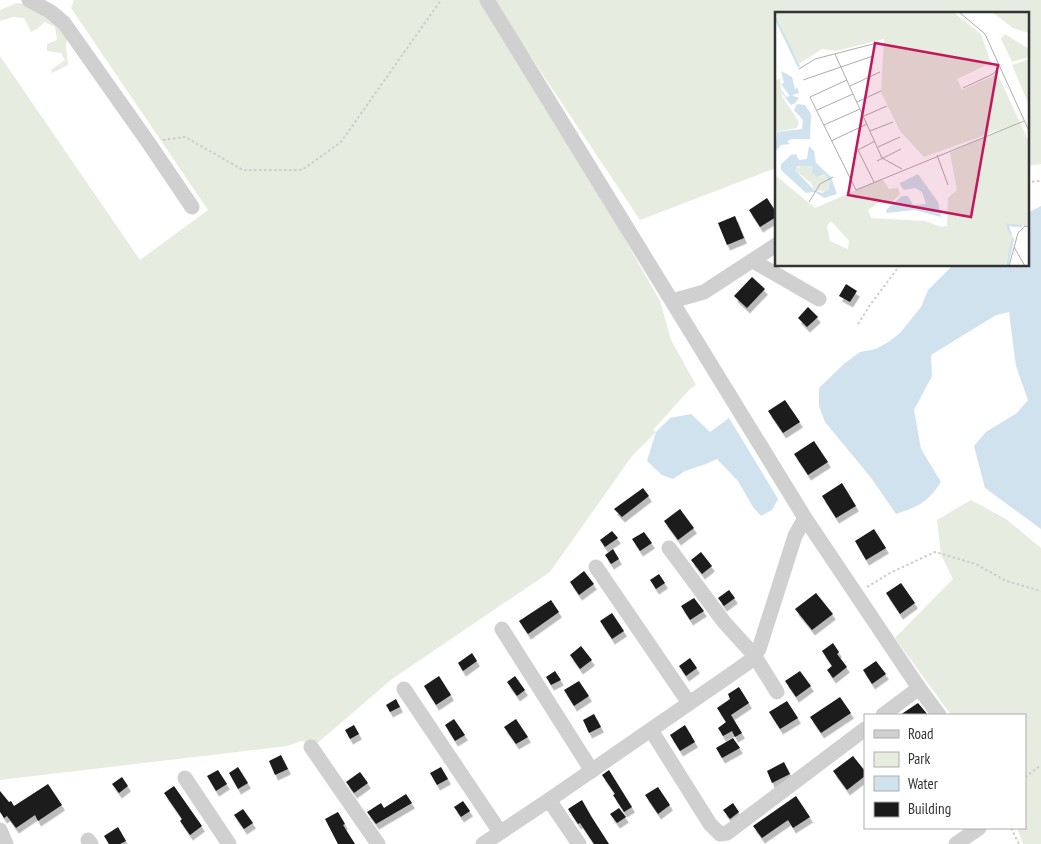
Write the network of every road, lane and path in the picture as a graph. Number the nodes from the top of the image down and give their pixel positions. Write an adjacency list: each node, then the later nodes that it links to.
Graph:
1 (28, 0): 4 (street)
2 (441, 0): 4 (path)
3 (487, 0): 12 (street)
4 (148, 142): 7 (street)
5 (1041, 181): 6 (path)
6 (1028, 182)
7 (192, 207)
8 (775, 246): 9 (street)
9 (752, 261): 11 (street); 12 (street)
10 (899, 266): 13 (path)
11 (820, 299)
12 (672, 301): 14 (street)
13 (858, 324)
14 (805, 518): 18 (street); 20 (street)
15 (669, 548): 20 (street)
16 (596, 567): 24 (street)
17 (1041, 591): 18 (path)
18 (856, 594): 21 (street)
19 (502, 629): 31 (street)
20 (754, 655): 23 (street); 24 (street)
21 (919, 688): 25 (street); 26 (street)
22 (404, 689): 38 (street)
23 (777, 692)
24 (689, 703): 27 (street)
25 (884, 714)
26 (938, 714)
27 (651, 730): 28 (street); 31 (street)
28 (864, 730)
29 (311, 748): 41 (street)
30 (1041, 765): 32 (path)
31 (592, 771): 34 (street)
32 (1026, 776)
33 (185, 778): 40 (street)
34 (548, 800): 38 (street); 43 (street)
35 (978, 829): 44 (street)
36 (1012, 829): 45 (path)
37 (0, 830): 39 (street)
38 (500, 832): 42 (street)
39 (6, 844)
40 (229, 844)
41 (378, 844)
42 (482, 844)
43 (579, 844)
44 (956, 844)
45 (1019, 844)

